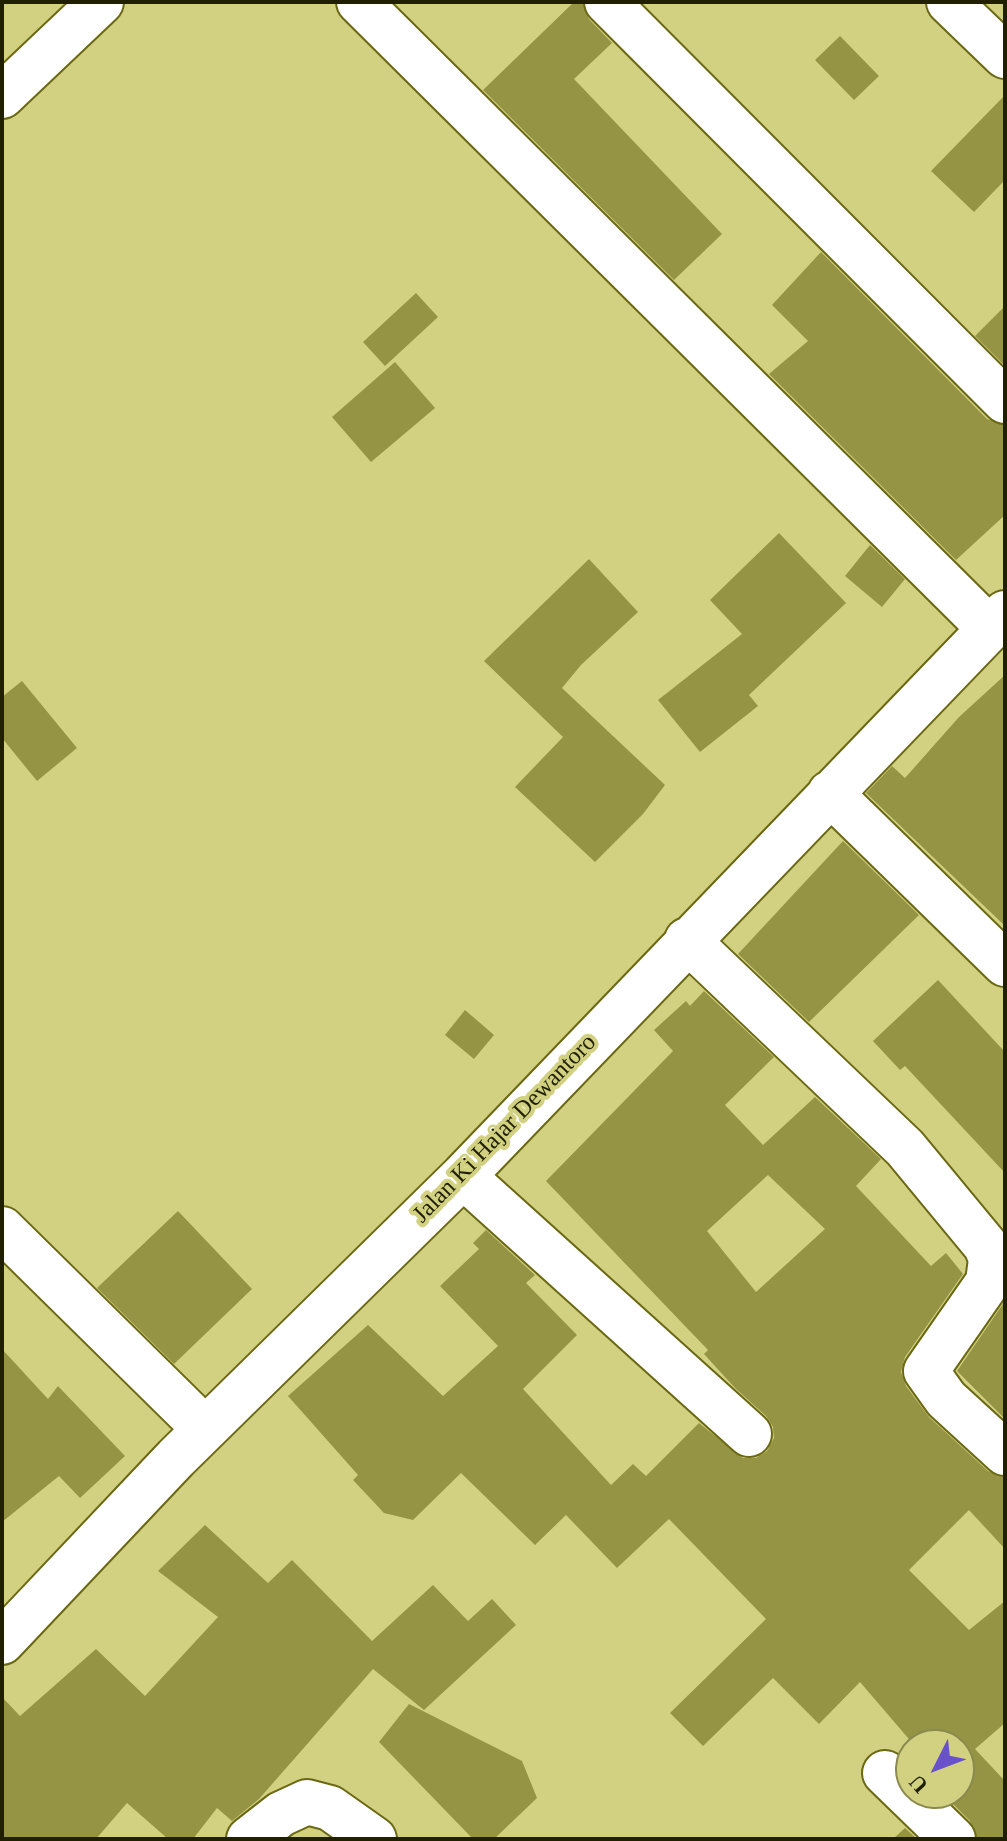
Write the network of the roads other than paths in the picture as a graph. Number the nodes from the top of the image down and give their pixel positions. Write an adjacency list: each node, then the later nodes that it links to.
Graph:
1 (101, 2): 6 (street)
2 (359, 2): 8 (street)
3 (607, 2): 7 (street)
4 (949, 2): 5 (street)
5 (1005, 56)
6 (2, 96)
7 (1005, 401)
8 (997, 621): 9 (street, Jalan Ki Hajar Dewantoro)
9 (830, 793): 10 (street, Jalan Ki Hajar Dewantoro); 11 (street)
10 (687, 940): 12 (street, Jalan Ki Hajar Dewantoro); 16 (street)
11 (1005, 964)
12 (463, 1176): 14 (street, Jalan Ki Hajar Dewantoro); 15 (street)
13 (2, 1229): 14 (street)
14 (205, 1429): 17 (street, Jalan Ki Hajar Dewantoro)
15 (749, 1434)
16 (1005, 1453)
17 (2, 1642)
18 (885, 1773): 21 (street)
19 (249, 1839): 20 (street)
20 (374, 1839)
21 (953, 1839)

